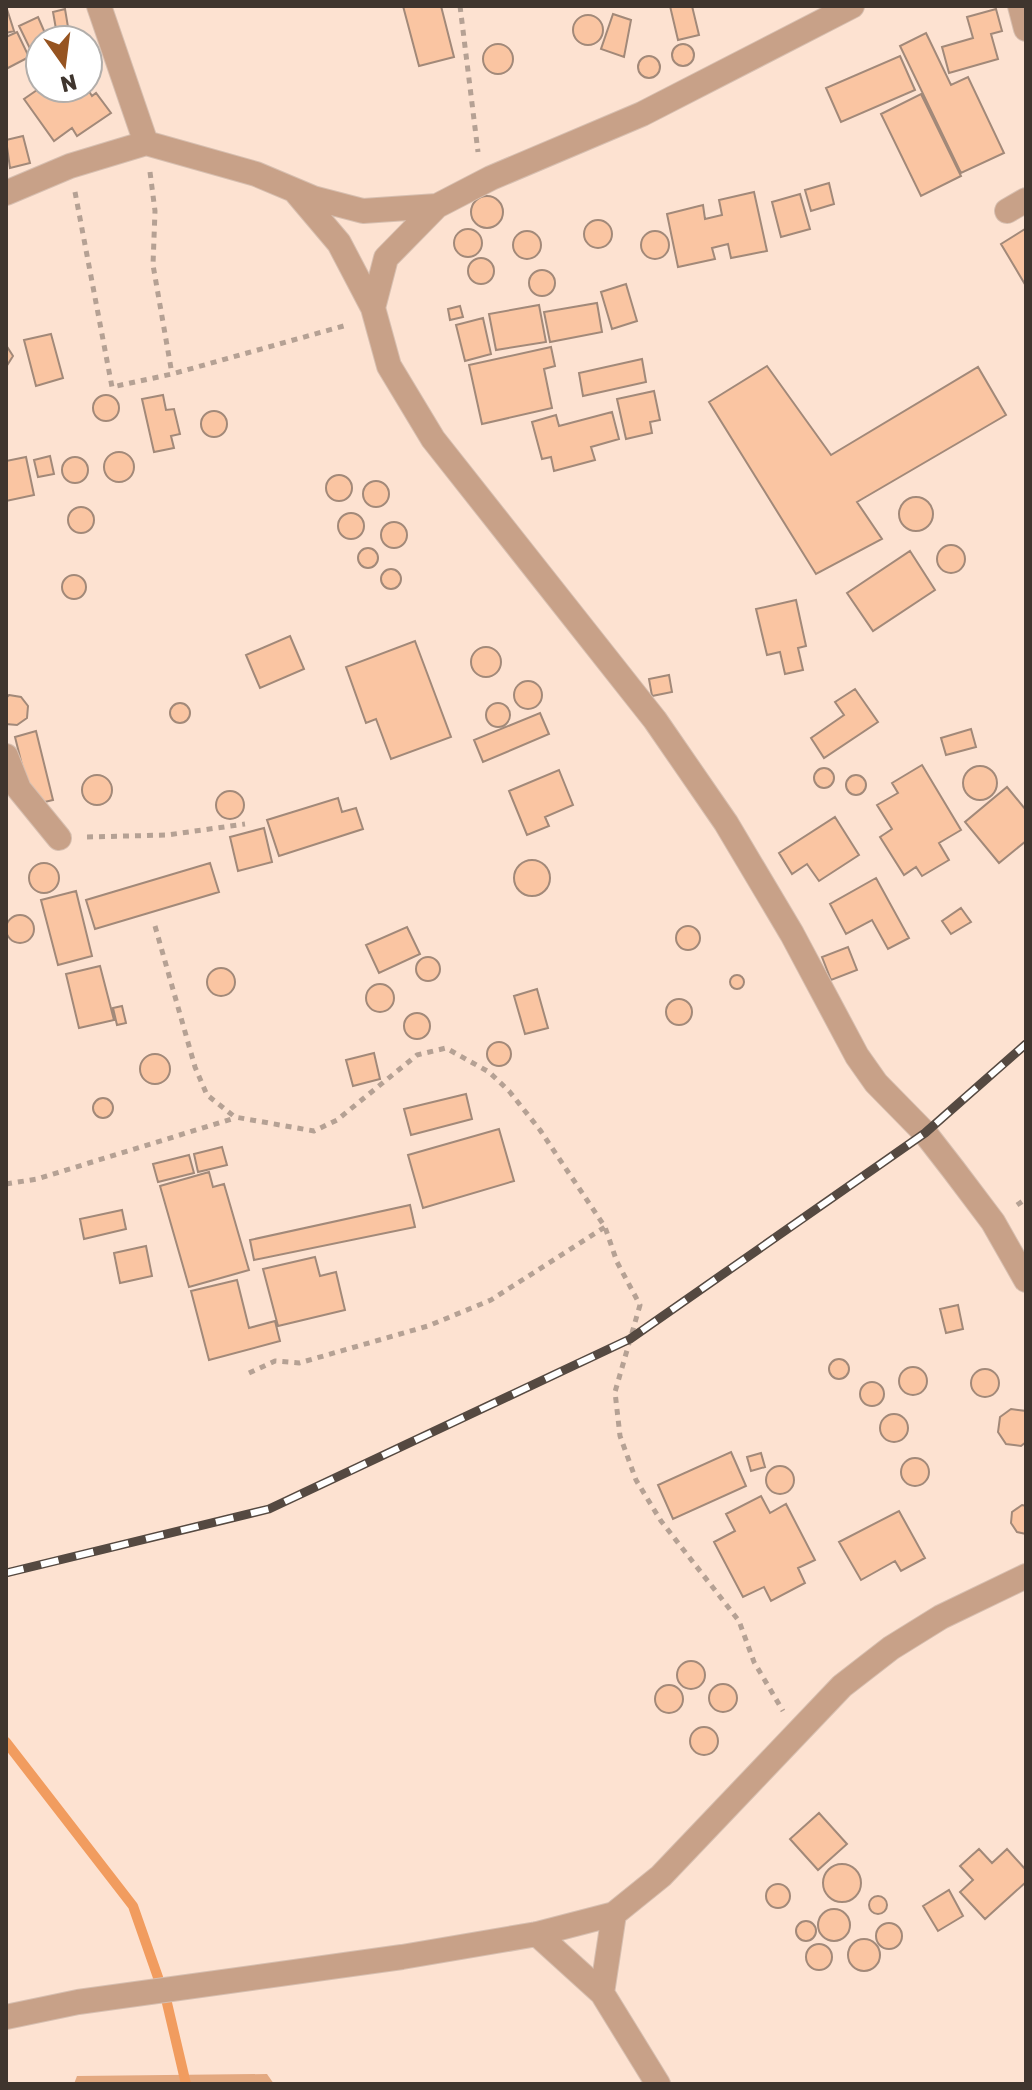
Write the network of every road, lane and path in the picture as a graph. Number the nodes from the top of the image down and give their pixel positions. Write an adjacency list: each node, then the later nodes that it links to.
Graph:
1 (99, 6): 6 (street)
2 (460, 6): 8 (path)
3 (852, 6): 8 (street)
4 (1020, 6): 5 (street)
5 (1026, 29)
6 (146, 143): 7 (street); 9 (street); 13 (path)
7 (70, 166): 10 (street); 13 (path)
8 (491, 178): 11 (street)
9 (293, 189): 11 (street); 12 (street)
10 (6, 193)
11 (437, 206): 12 (street)
12 (374, 312): 13 (path); 21 (street)
13 (172, 374)
14 (6, 756): 16 (street)
15 (245, 824): 16 (path)
16 (59, 838)
17 (155, 926): 18 (path)
18 (235, 1117): 19 (path); 20 (path)
19 (6, 1184)
20 (605, 1227): 22 (path); 24 (path)
21 (1026, 1280)
22 (249, 1373)
23 (1026, 1576): 24 (street)
24 (797, 1732): 25 (street)
25 (614, 1914): 26 (street); 27 (street)
26 (537, 1934): 27 (street); 28 (street)
27 (602, 1993): 29 (street)
28 (6, 2017)
29 (658, 2084)

